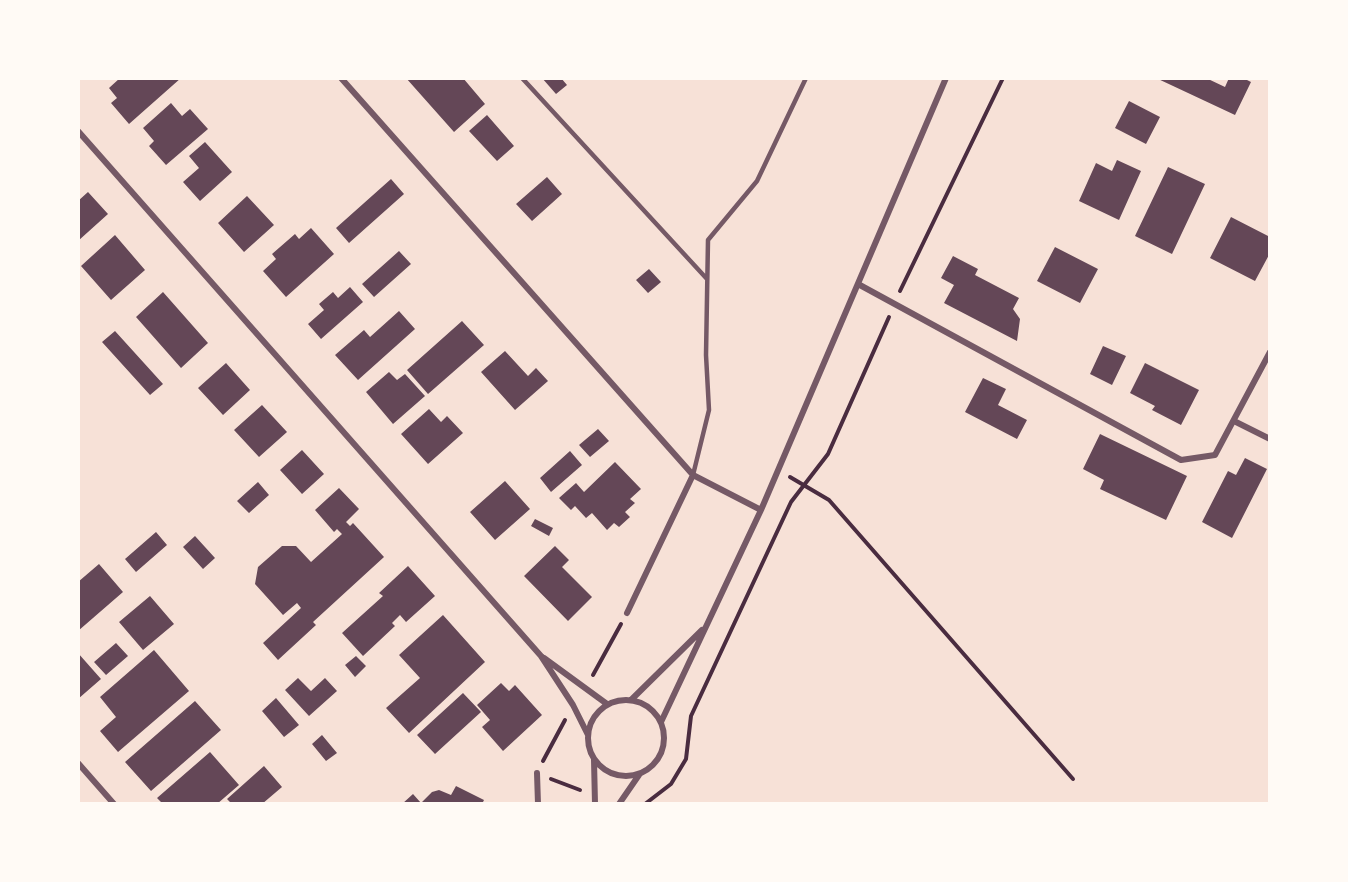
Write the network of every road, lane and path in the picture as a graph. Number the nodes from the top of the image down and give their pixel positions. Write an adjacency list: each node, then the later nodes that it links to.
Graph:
1 (342, 78): 14 (street)
2 (522, 78): 7 (lane)
3 (806, 78): 7 (lane)
4 (946, 78): 8 (street)
5 (1003, 78): 9 (path)
6 (78, 131): 19 (street)
7 (707, 279): 14 (lane)
8 (858, 284): 9 (street); 13 (street)
9 (894, 304): 11 (street); 15 (path)
10 (1270, 352): 11 (street)
11 (1234, 422): 12 (street)
12 (1270, 439)
13 (777, 468): 15 (path); 16 (street)
14 (693, 475): 16 (street); 17 (street)
15 (803, 487): 28 (path); 33 (path)
16 (761, 510): 18 (street)
17 (627, 613)
18 (704, 628): 20 (street); 22 (street)
19 (541, 656): 21 (street); 23 (street)
20 (632, 700): 21 (street); 22 (street)
21 (607, 704): 23 (street)
22 (661, 722): 27 (street)
23 (588, 735): 24 (street)
24 (594, 759): 27 (street); 31 (street)
25 (78, 763): 29 (street)
26 (537, 773): 30 (street)
27 (639, 775): 32 (street)
28 (1073, 779)
29 (114, 804)
30 (538, 804)
31 (595, 804)
32 (619, 804)
33 (645, 804)

